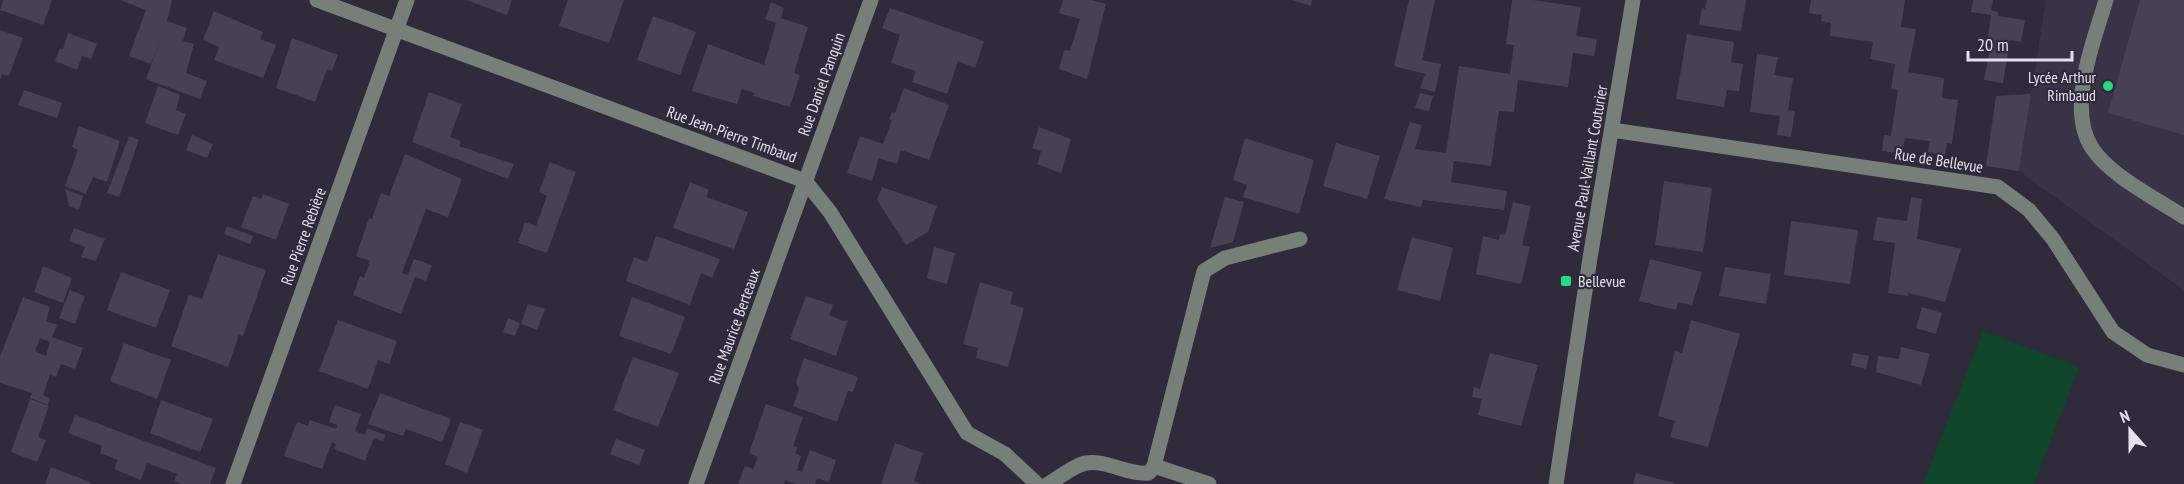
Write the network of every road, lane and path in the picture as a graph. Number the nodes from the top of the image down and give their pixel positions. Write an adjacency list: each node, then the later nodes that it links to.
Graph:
1 (317, 0): 6 (street, Rue Jean-Pierre Timbaud)
2 (407, 0): 6 (street, Rue Pierre Rebière)
3 (872, 0): 8 (street, Rue Daniel Panquin)
4 (1633, 0): 7 (street, Avenue Paul-Vaillant Couturier)
5 (2106, 0): 9 (street)
6 (396, 30): 8 (street, Rue Jean-Pierre Timbaud); 13 (street, Rue Pierre Rebière)
7 (1612, 130): 11 (street, Rue de Bellevue); 18 (street, Avenue Paul-Vaillant Couturier)
8 (805, 181): 14 (street, Rue Maurice Berteaux); 15 (street, Rue Jean-Pierre Timbaud)
9 (2184, 217)
10 (1300, 239): 12 (street)
11 (2184, 365)
12 (1154, 466): 16 (street); 17 (street)
13 (233, 484)
14 (696, 484)
15 (1037, 484)
16 (1048, 484)
17 (1209, 484)
18 (1556, 484)

